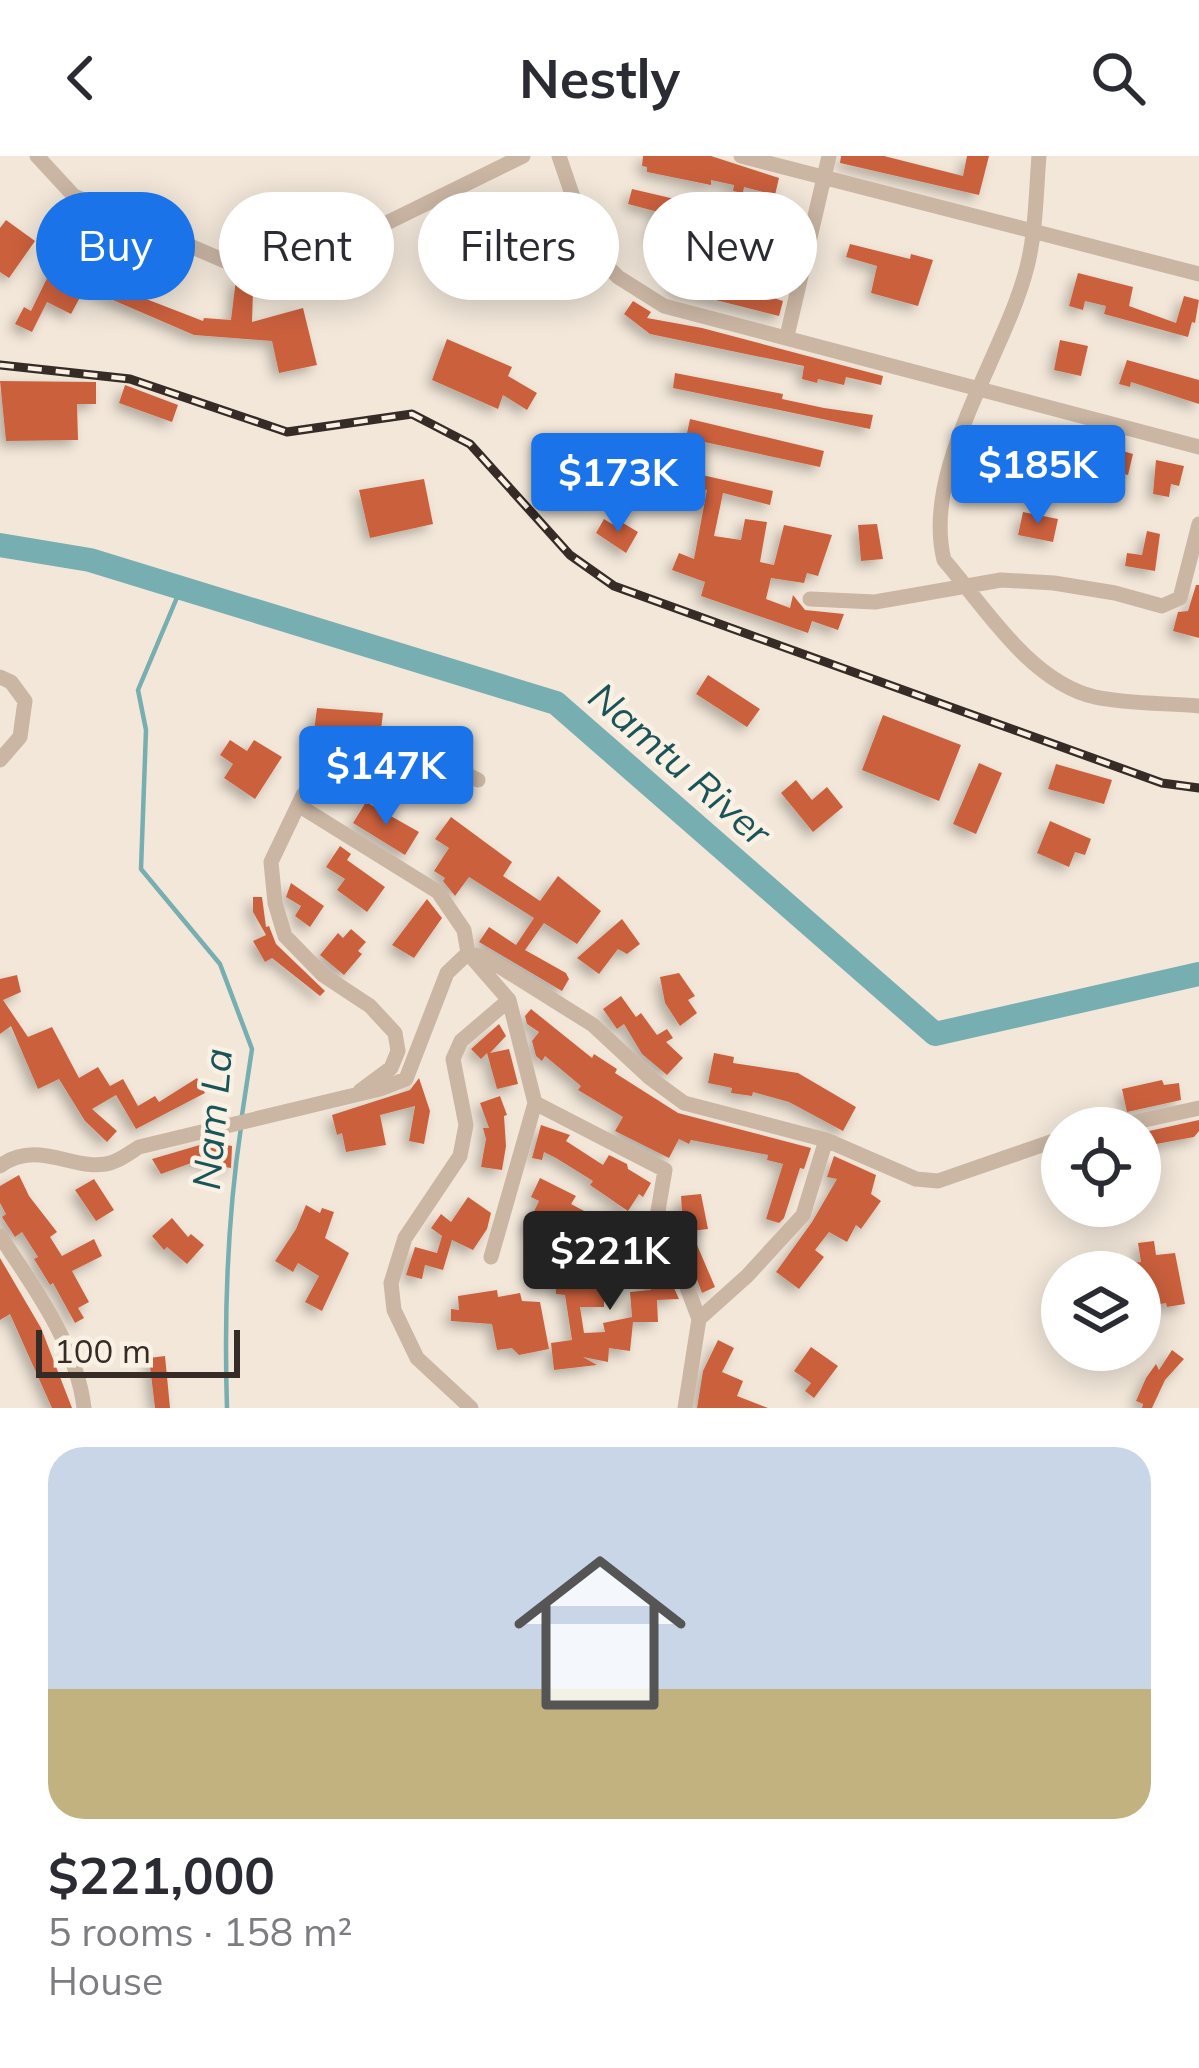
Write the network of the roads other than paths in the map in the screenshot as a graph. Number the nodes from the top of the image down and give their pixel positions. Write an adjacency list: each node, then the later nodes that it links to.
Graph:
1 (38, 156): 2 (street)
2 (523, 156)
3 (560, 156): 10 (street)
4 (741, 156): 7 (street)
5 (830, 156): 7 (street)
6 (1039, 156): 8 (street)
7 (824, 177): 8 (street); 10 (street)
8 (1032, 230): 9 (street); 11 (street)
9 (1199, 274)
10 (787, 336): 11 (street)
11 (978, 388): 12 (street); 14 (street)
12 (1199, 446)
13 (1199, 524): 14 (street)
14 (968, 588): 15 (street); 17 (street)
15 (810, 599)
16 (0, 677): 18 (street)
17 (1199, 706)
18 (0, 760)
19 (478, 780): 20 (street)
20 (298, 805): 21 (street); 23 (street)
21 (468, 953): 22 (street); 23 (street); 27 (street)
22 (509, 1000): 24 (street); 34 (street)
23 (355, 1095): 29 (street)
24 (535, 1103): 31 (street); 32 (street)
25 (1199, 1108): 26 (street)
26 (1161, 1116)
27 (826, 1140): 28 (street); 32 (street)
28 (1041, 1145)
29 (0, 1166)
30 (0, 1236): 33 (street)
31 (491, 1257)
32 (699, 1319): 35 (street)
33 (84, 1408)
34 (471, 1408)
35 (686, 1408)

